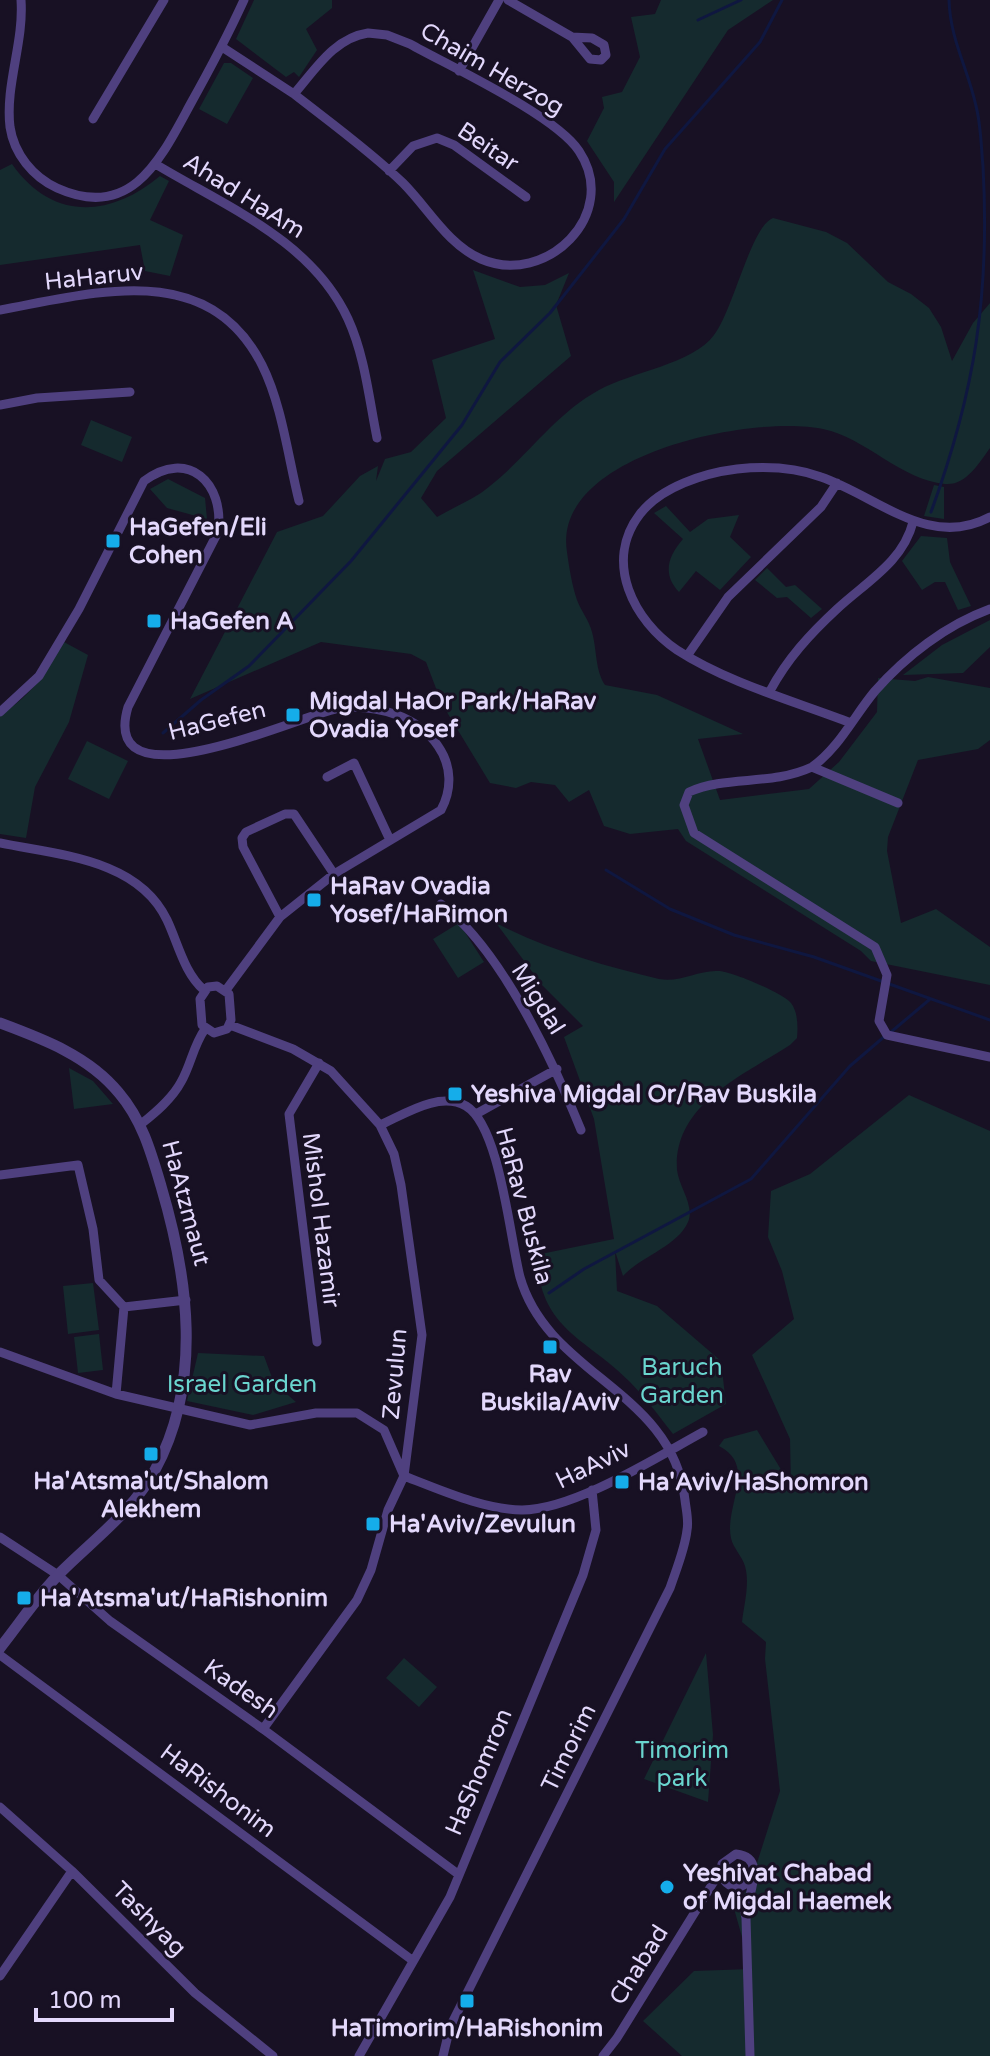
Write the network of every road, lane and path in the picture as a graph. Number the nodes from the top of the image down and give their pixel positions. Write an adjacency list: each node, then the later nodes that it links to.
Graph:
1 (21, 0): 11 (street)
2 (164, 0): 10 (street)
3 (244, 0): 7 (street)
4 (499, 0): 8 (street)
5 (508, 0): 6 (street)
6 (572, 37)
7 (222, 47): 9 (street, Chaim Herzog); 11 (street)
8 (459, 71): 9 (street, Chaim Herzog); 12 (street, Chaim Herzog)
9 (294, 94): 12 (street, Chaim Herzog)
10 (93, 119)
11 (157, 165): 17 (street, Ahad HaAm)
12 (389, 171): 13 (street, Beitar)
13 (526, 197)
14 (0, 310): 19 (street, HaHaruv)
15 (130, 392): 16 (street)
16 (0, 405)
17 (377, 438)
18 (837, 483): 21 (street); 23 (street); 23 (street)
19 (299, 501)
20 (990, 517): 21 (street)
21 (913, 522): 24 (street)
22 (990, 609): 26 (street)
23 (687, 656): 24 (street)
24 (770, 691): 26 (street)
25 (0, 712): 30 (street, HaGefen)
26 (851, 723): 27 (street)
27 (812, 767): 29 (street); 40 (street)
28 (327, 777): 30 (street)
29 (898, 803)
30 (390, 840): 32 (street, HaGefen)
31 (0, 843): 35 (street)
32 (334, 874): 34 (street, HaGefen); 34 (street)
33 (441, 904): 42 (street, Migdal)
34 (280, 917): 36 (street, HaGefen)
35 (204, 990): 36 (street); 39 (street)
36 (226, 990): 38 (street)
37 (0, 1023): 44 (street, HaAtzmaut)
38 (230, 1025): 39 (street); 41 (street, Zevulun)
39 (205, 1029): 44 (street)
40 (990, 1057)
41 (319, 1063): 45 (street, Zevulun); 50 (street, Mishol Hazamir)
42 (557, 1069): 43 (street); 46 (street, Migdal)
43 (476, 1114): 45 (street, HaRav Buskila); 55 (street, HaRav Buskila)
44 (141, 1124): 48 (street, HaAtzmaut)
45 (380, 1125): 56 (street, Zevulun)
46 (581, 1130)
47 (0, 1175): 49 (street)
48 (186, 1300): 49 (street); 53 (street, HaAtzmaut)
49 (124, 1307): 52 (street)
50 (317, 1342)
51 (0, 1352): 52 (street)
52 (116, 1394): 53 (street)
53 (176, 1407): 56 (street); 59 (street, HaAtzmaut)
54 (703, 1432): 55 (street, HaAviv)
55 (671, 1449): 57 (street, HaAviv); 75 (street, Timorim)
56 (404, 1476): 57 (street, HaAviv); 62 (street, Zevulun)
57 (592, 1490): 66 (street, HaShomron)
58 (0, 1537): 59 (street, Kadesh)
59 (58, 1575): 60 (street, HaAtzmaut); 62 (street, Kadesh)
60 (0, 1648)
61 (0, 1655): 71 (street, HaRishonim)
62 (263, 1729): 66 (street, Kadesh)
63 (0, 1807): 65 (street, Tashyag)
64 (721, 1870): 67 (street); 68 (street); 69 (street, Chabad)
65 (72, 1871): 72 (street); 73 (street, Tashyag)
66 (458, 1874): 71 (street, HaShomron)
67 (753, 1880): 68 (street); 70 (street)
68 (732, 1887): 69 (street); 70 (street)
69 (708, 1894): 76 (street, Chabad)
70 (746, 1918): 77 (street)
71 (412, 1960): 74 (street, HaShomron)
72 (0, 1976)
73 (273, 2056)
74 (359, 2056)
75 (443, 2056)
76 (603, 2056)
77 (750, 2056)

